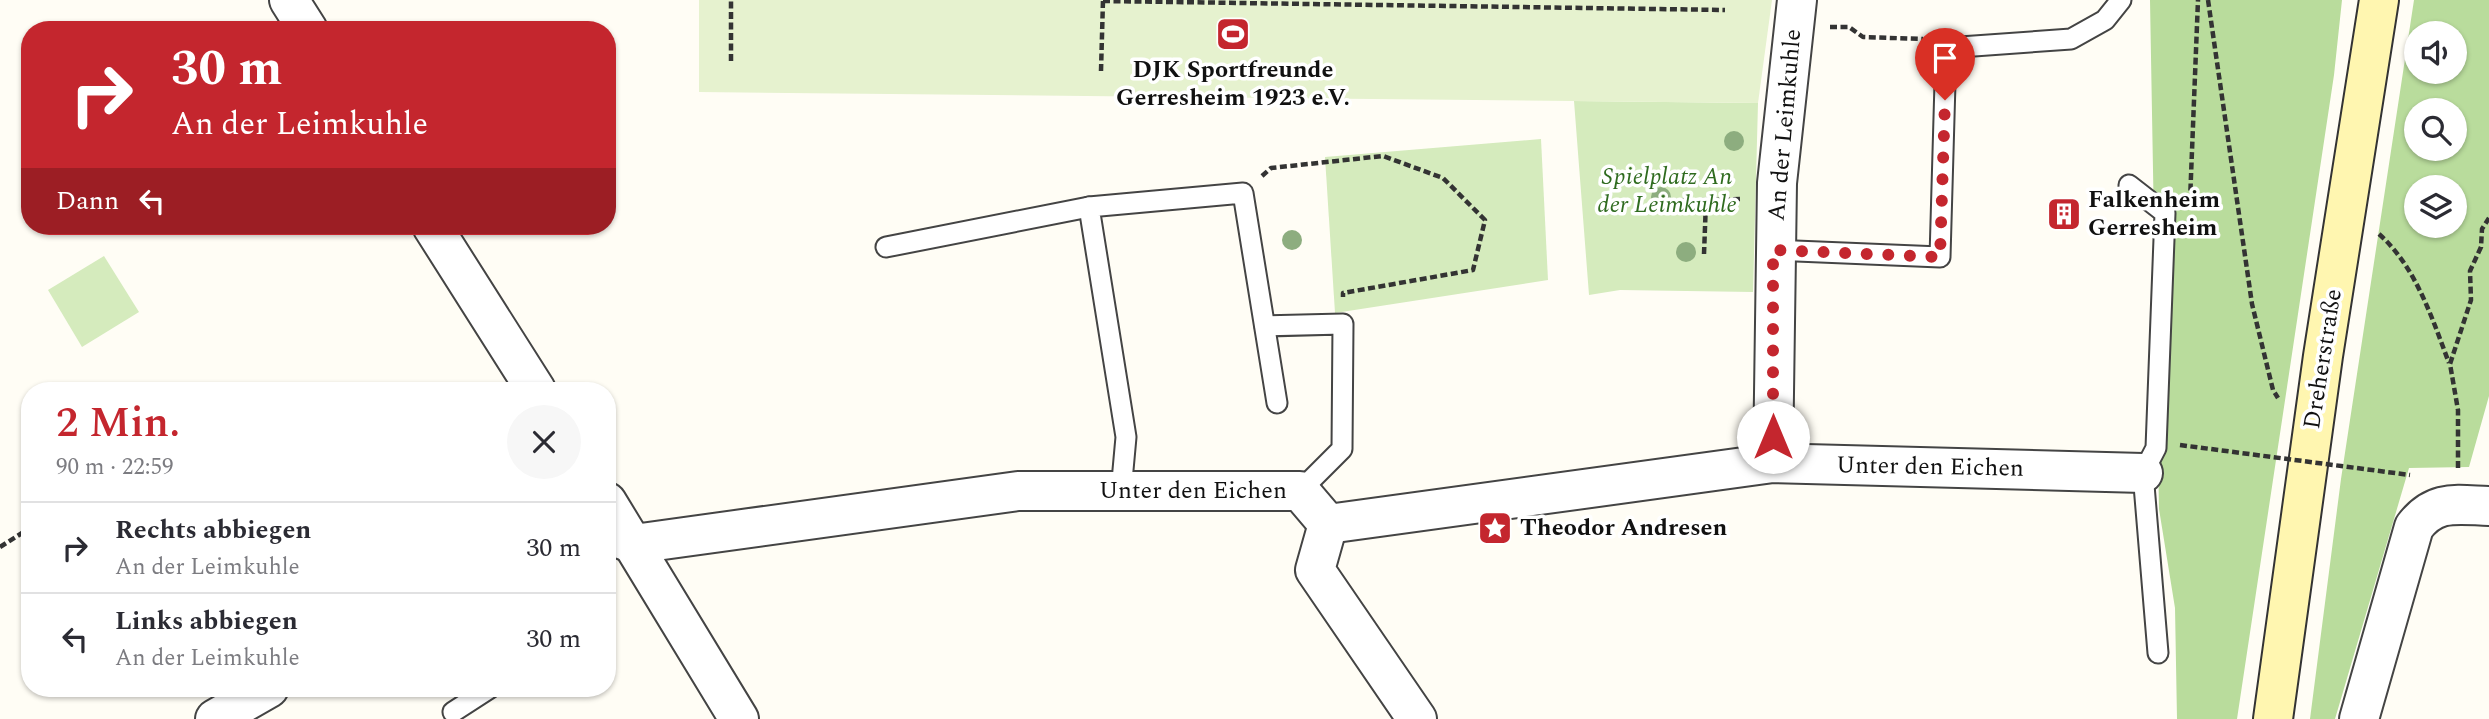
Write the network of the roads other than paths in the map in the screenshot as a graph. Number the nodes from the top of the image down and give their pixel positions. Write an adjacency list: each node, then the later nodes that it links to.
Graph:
1 (289, 0): 5 (street)
2 (2121, 0): 10 (lane, An der Leimkuhle)
3 (2379, 0): 28 (main road, Dreherstraße)
4 (1795, 14): 10 (street, An der Leimkuhle)
5 (302, 21)
6 (2129, 186): 15 (lane)
7 (1089, 207): 9 (lane); 11 (lane); 17 (lane)
8 (438, 235): 12 (street)
9 (886, 247)
10 (1773, 250): 14 (street, An der Leimkuhle)
11 (1265, 326): 13 (lane); 16 (lane)
12 (531, 382)
13 (1277, 403)
14 (1773, 463): 15 (street, Unter den Eichen); 19 (street, Unter den Eichen)
15 (2143, 473): 21 (lane)
16 (1300, 491): 17 (street, Unter den Eichen); 19 (street, Unter den Eichen)
17 (1121, 492): 20 (street, Unter den Eichen)
18 (2489, 506): 29 (street)
19 (1328, 524): 27 (street)
20 (620, 539): 26 (street)
21 (2158, 653)
22 (253, 697): 25 (street)
23 (476, 697): 24 (lane)
24 (453, 712)
25 (215, 719)
26 (739, 719)
27 (1417, 719)
28 (2273, 719)
29 (2359, 719)

